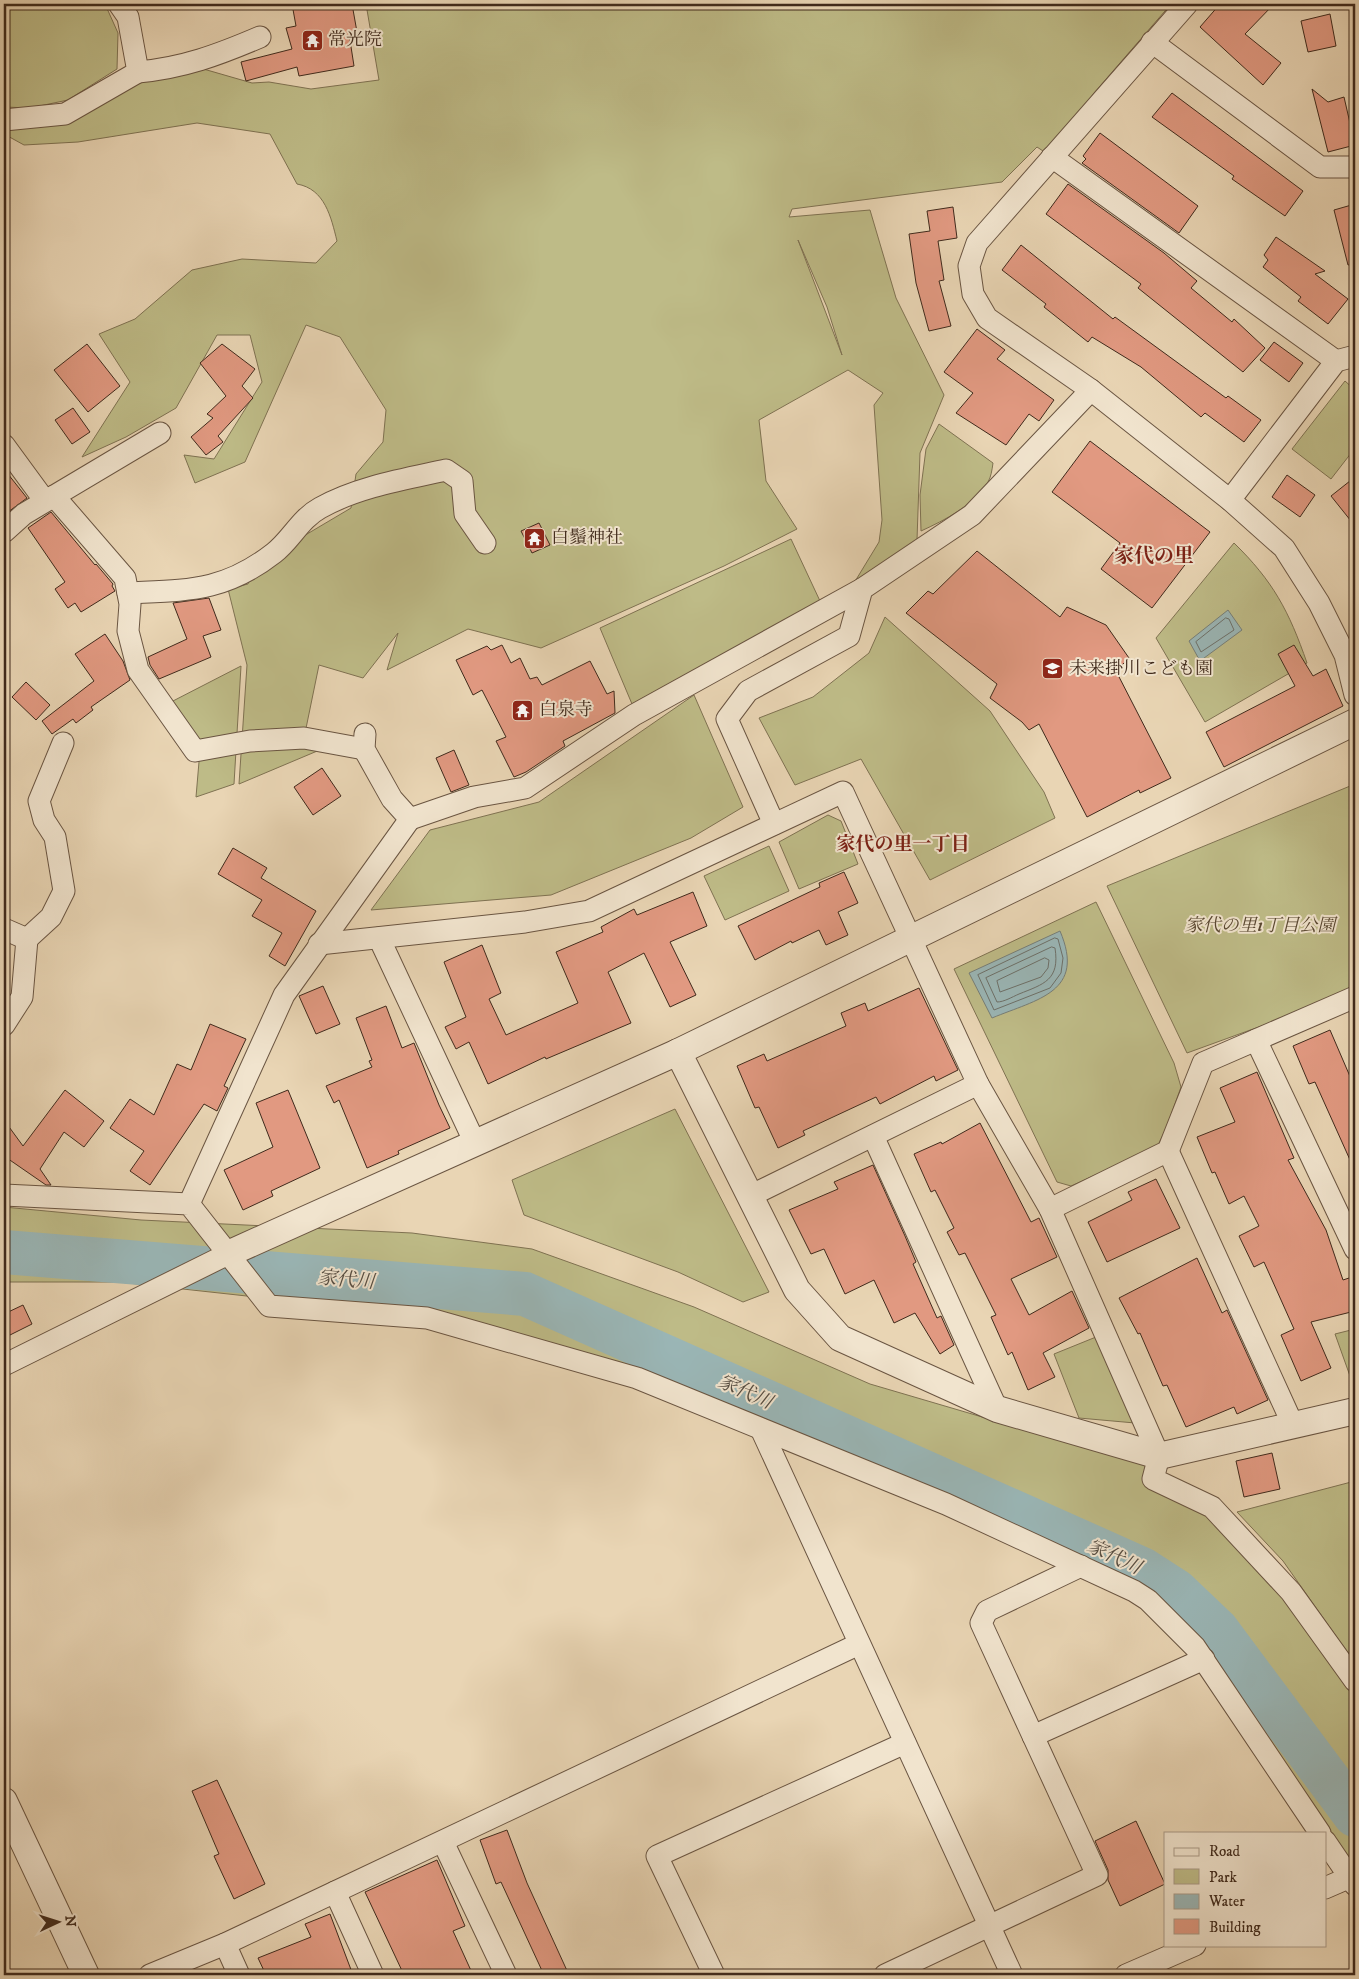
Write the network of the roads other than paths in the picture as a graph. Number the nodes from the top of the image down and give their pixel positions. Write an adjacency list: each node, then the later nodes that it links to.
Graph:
1 (119, 4): 5 (street)
2 (1186, 4): 4 (street)
3 (260, 37): 5 (street)
4 (1152, 42): 7 (street); 8 (street)
5 (138, 72): 6 (street)
6 (4, 120)
7 (1052, 157): 9 (street); 10 (street)
8 (1355, 167)
9 (1346, 358): 14 (street)
10 (1091, 390): 14 (street); 17 (street)
11 (160, 433): 13 (street)
12 (4, 445): 13 (street)
13 (50, 499): 15 (street); 18 (street)
14 (1230, 500): 19 (street)
15 (4, 532)
16 (485, 543): 18 (street)
17 (862, 589): 22 (street); 23 (street)
18 (128, 593): 22 (street)
19 (1355, 695)
20 (1355, 722): 25 (street)
21 (63, 743): 26 (street)
22 (410, 819): 28 (street)
23 (774, 824): 25 (street); 27 (street)
24 (4, 929): 26 (street)
25 (912, 937): 32 (street); 33 (street)
26 (27, 938): 30 (street)
27 (379, 938): 28 (street); 35 (street)
28 (319, 944): 39 (street)
29 (1355, 997): 31 (street)
30 (4, 1024)
31 (1256, 1040): 36 (street); 41 (street)
32 (678, 1052): 35 (street); 38 (street)
33 (978, 1084): 34 (street); 40 (street)
34 (873, 1136): 38 (street); 44 (street)
35 (475, 1143): 42 (street)
36 (1168, 1151): 40 (street); 46 (street)
37 (4, 1195): 39 (street)
38 (750, 1196): 44 (street)
39 (189, 1204): 42 (street)
40 (1050, 1209): 48 (street)
41 (1355, 1249)
42 (230, 1253): 43 (street); 47 (street)
43 (4, 1365)
44 (997, 1409): 48 (street)
45 (1355, 1411): 46 (street)
46 (1293, 1425): 48 (street)
47 (761, 1428): 49 (street); 50 (street)
48 (1159, 1456): 52 (street)
49 (1081, 1566): 51 (street); 53 (street)
50 (859, 1644): 54 (street); 57 (street)
51 (1204, 1659): 53 (street); 56 (street)
52 (1355, 1681)
53 (1033, 1736): 62 (street)
54 (905, 1744): 62 (street); 70 (street)
55 (5, 1807): 65 (street)
56 (1319, 1832)
57 (443, 1842): 61 (street); 69 (street)
58 (1326, 1842): 59 (street)
59 (1353, 1879): 60 (street)
60 (1326, 1888)
61 (335, 1892): 63 (street); 68 (street)
62 (989, 1926): 71 (street); 72 (street)
63 (225, 1944): 66 (street); 67 (street)
64 (1193, 1946): 73 (street)
65 (86, 1975)
66 (150, 1975)
67 (239, 1975)
68 (373, 1975)
69 (506, 1975)
70 (714, 1975)
71 (885, 1975)
72 (1012, 1975)
73 (1126, 1975)

